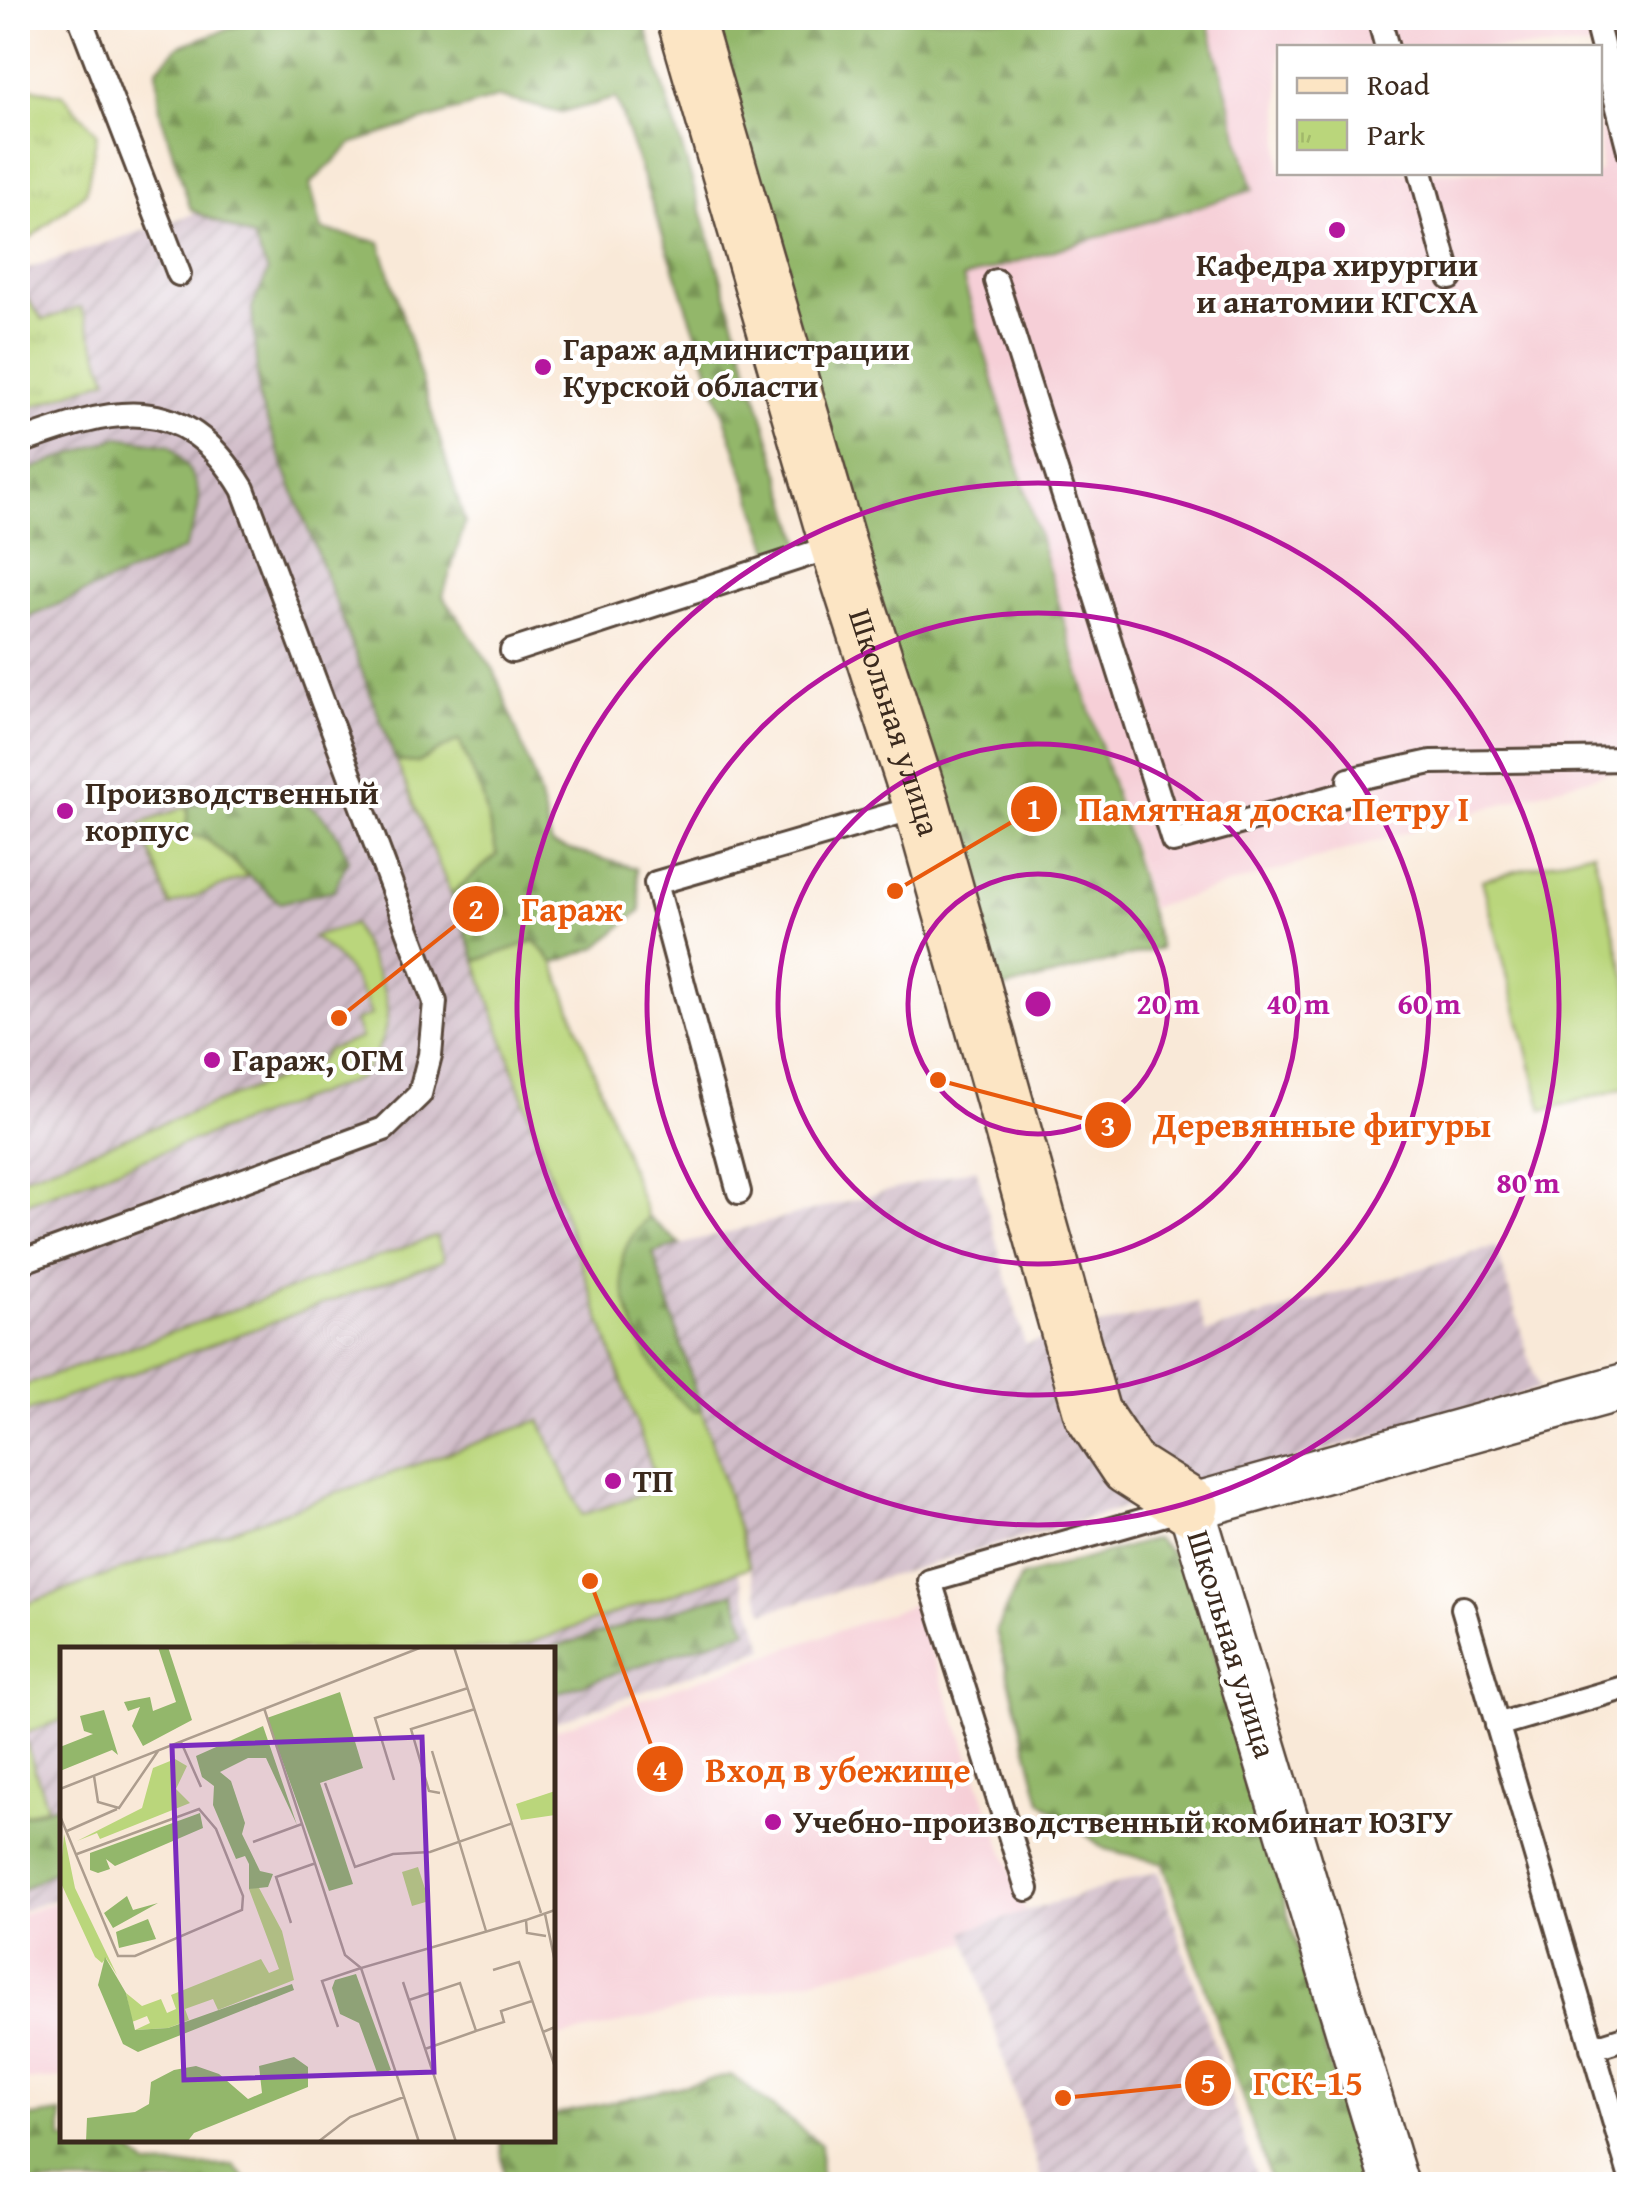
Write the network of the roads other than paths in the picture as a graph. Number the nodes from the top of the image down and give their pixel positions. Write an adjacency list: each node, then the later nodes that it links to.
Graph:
1 (80, 18): 10 (lane)
2 (685, 18): 14 (street, Школьная улица)
3 (1379, 18): 5 (lane)
4 (1595, 18): 7 (lane)
5 (1386, 45)
6 (1602, 45): 8 (lane)
7 (1602, 45)
8 (1630, 154)
9 (1422, 175): 11 (lane)
10 (179, 274)
11 (1450, 278)
12 (996, 280): 16 (lane)
13 (18, 443): 19 (lane)
14 (838, 545): 15 (lane); 17 (street, Школьная улица)
15 (512, 651)
16 (1630, 759)
17 (922, 806): 18 (lane); 21 (street, Школьная улица)
18 (740, 1192)
19 (18, 1263)
20 (1630, 1385): 21 (street, Школьная улица)
21 (1191, 1506): 25 (lane); 29 (street, Школьная улица)
22 (1464, 1608): 24 (lane)
23 (1630, 1686): 24 (lane)
24 (1497, 1724): 27 (lane)
25 (1027, 1889)
26 (1630, 2036): 27 (lane)
27 (1592, 2048): 28 (lane)
28 (1630, 2175)
29 (1395, 2184)

